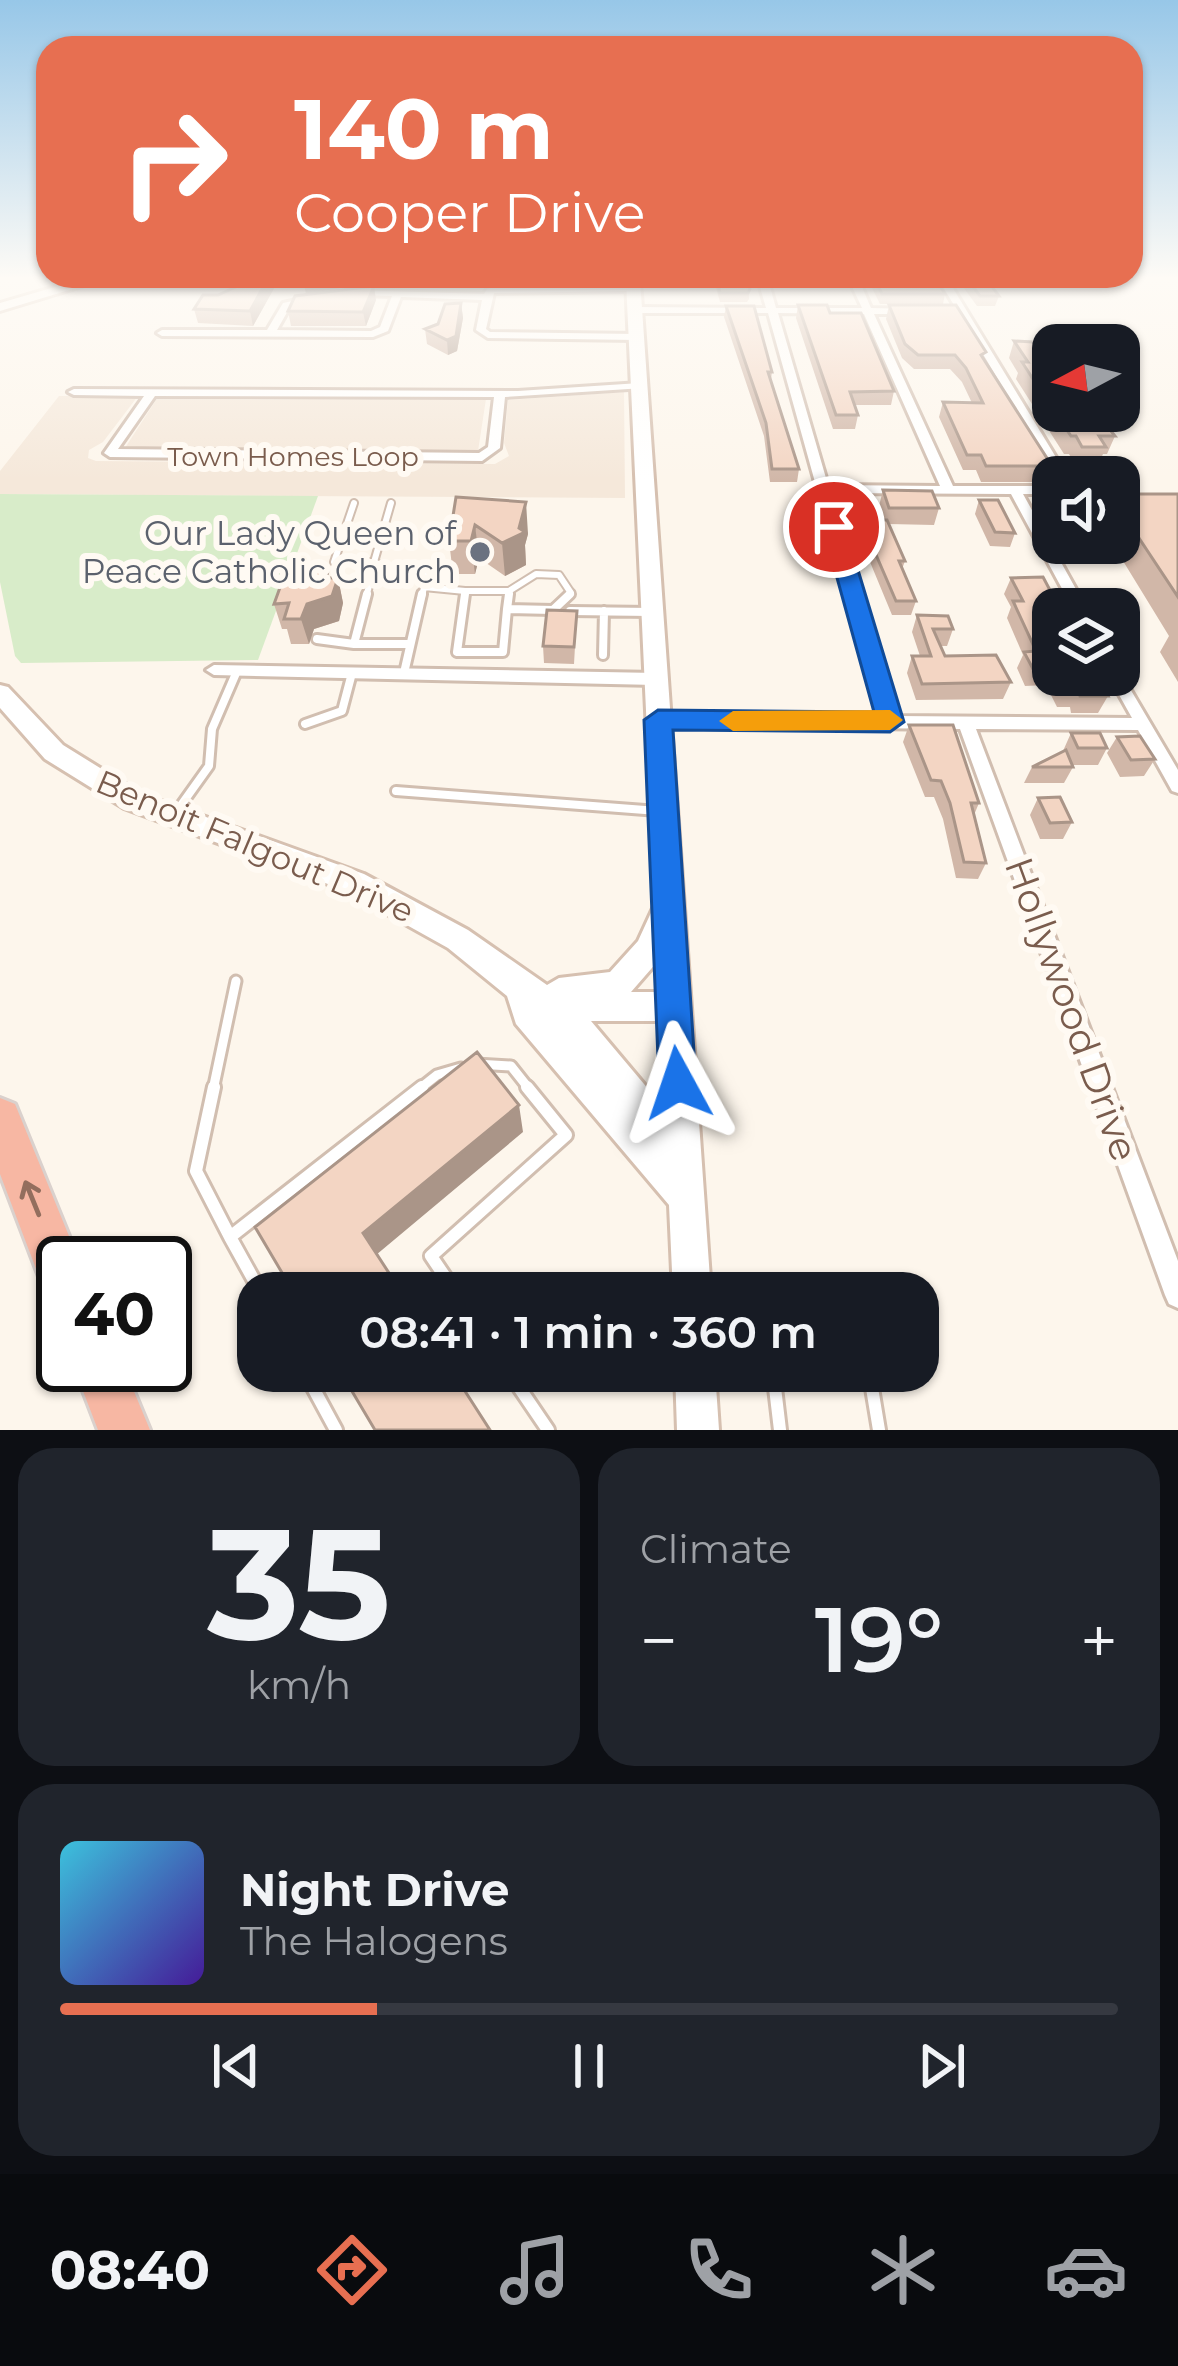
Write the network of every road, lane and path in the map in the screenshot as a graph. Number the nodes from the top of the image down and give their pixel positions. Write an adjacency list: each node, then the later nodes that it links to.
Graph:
1 (638, 347): 5 (street)
2 (783, 347): 10 (street)
3 (884, 347): 11 (street)
4 (984, 347): 9 (street)
5 (640, 386): 8 (street); 25 (street)
6 (74, 392): 7 (street)
7 (152, 392): 8 (street); 8 (street, Town Homes Loop)
8 (500, 394)
9 (1049, 456)
10 (823, 488): 11 (street); 38 (street)
11 (947, 489): 12 (street)
12 (1015, 490): 13 (street); 19 (street)
13 (1032, 490)
14 (354, 503): 16 (lane)
15 (391, 503): 16 (lane)
16 (374, 562): 18 (lane)
17 (370, 579): 27 (lane)
18 (424, 587): 20 (lane); 28 (lane)
19 (1069, 588)
20 (465, 591): 21 (lane); 22 (lane)
21 (509, 591): 22 (lane); 23 (lane)
22 (507, 609): 23 (lane)
23 (553, 610): 24 (lane)
24 (604, 611): 25 (lane); 29 (lane)
25 (652, 613): 34 (street)
26 (317, 639): 27 (lane)
27 (354, 644): 28 (lane)
28 (410, 644): 33 (lane)
29 (603, 655)
30 (214, 670): 31 (street)
31 (237, 671): 32 (street); 45 (lane)
32 (352, 674): 33 (street); 40 (lane)
33 (404, 674): 34 (street)
34 (656, 679): 37 (street)
35 (0, 693): 45 (street, Benoit Falgout Drive)
36 (1127, 696): 41 (street)
37 (658, 720): 38 (street); 44 (street)
38 (890, 722): 39 (street)
39 (966, 723): 41 (street); 59 (street, Hollywood Drive)
40 (305, 724)
41 (1142, 724): 42 (street)
42 (1178, 786)
43 (396, 791): 44 (lane)
44 (663, 811): 46 (street)
45 (174, 815): 48 (street, Benoit Falgout Drive)
46 (667, 904): 48 (street); 50 (street)
47 (236, 981): 55 (lane)
48 (520, 988): 49 (street, Benoit Falgout Drive); 53 (street, Benoit Falgout Drive)
49 (559, 1006): 50 (street); 52 (street)
50 (672, 1007): 52 (street)
51 (0, 1119): 54 (highway, one-way to 51)
52 (684, 1159): 53 (street)
53 (687, 1199): 58 (street)
54 (46, 1236)
55 (230, 1237): 56 (lane); 57 (lane)
56 (249, 1272)
57 (442, 1272)
58 (691, 1272)
59 (1178, 1295)
60 (109, 1392): 66 (highway)
61 (315, 1392): 67 (lane)
62 (522, 1392): 68 (lane)
63 (696, 1392): 69 (street)
64 (775, 1392): 70 (lane)
65 (872, 1392): 71 (lane)
66 (124, 1430)
67 (336, 1430)
68 (548, 1430)
69 (698, 1430)
70 (780, 1430)
71 (879, 1430)

